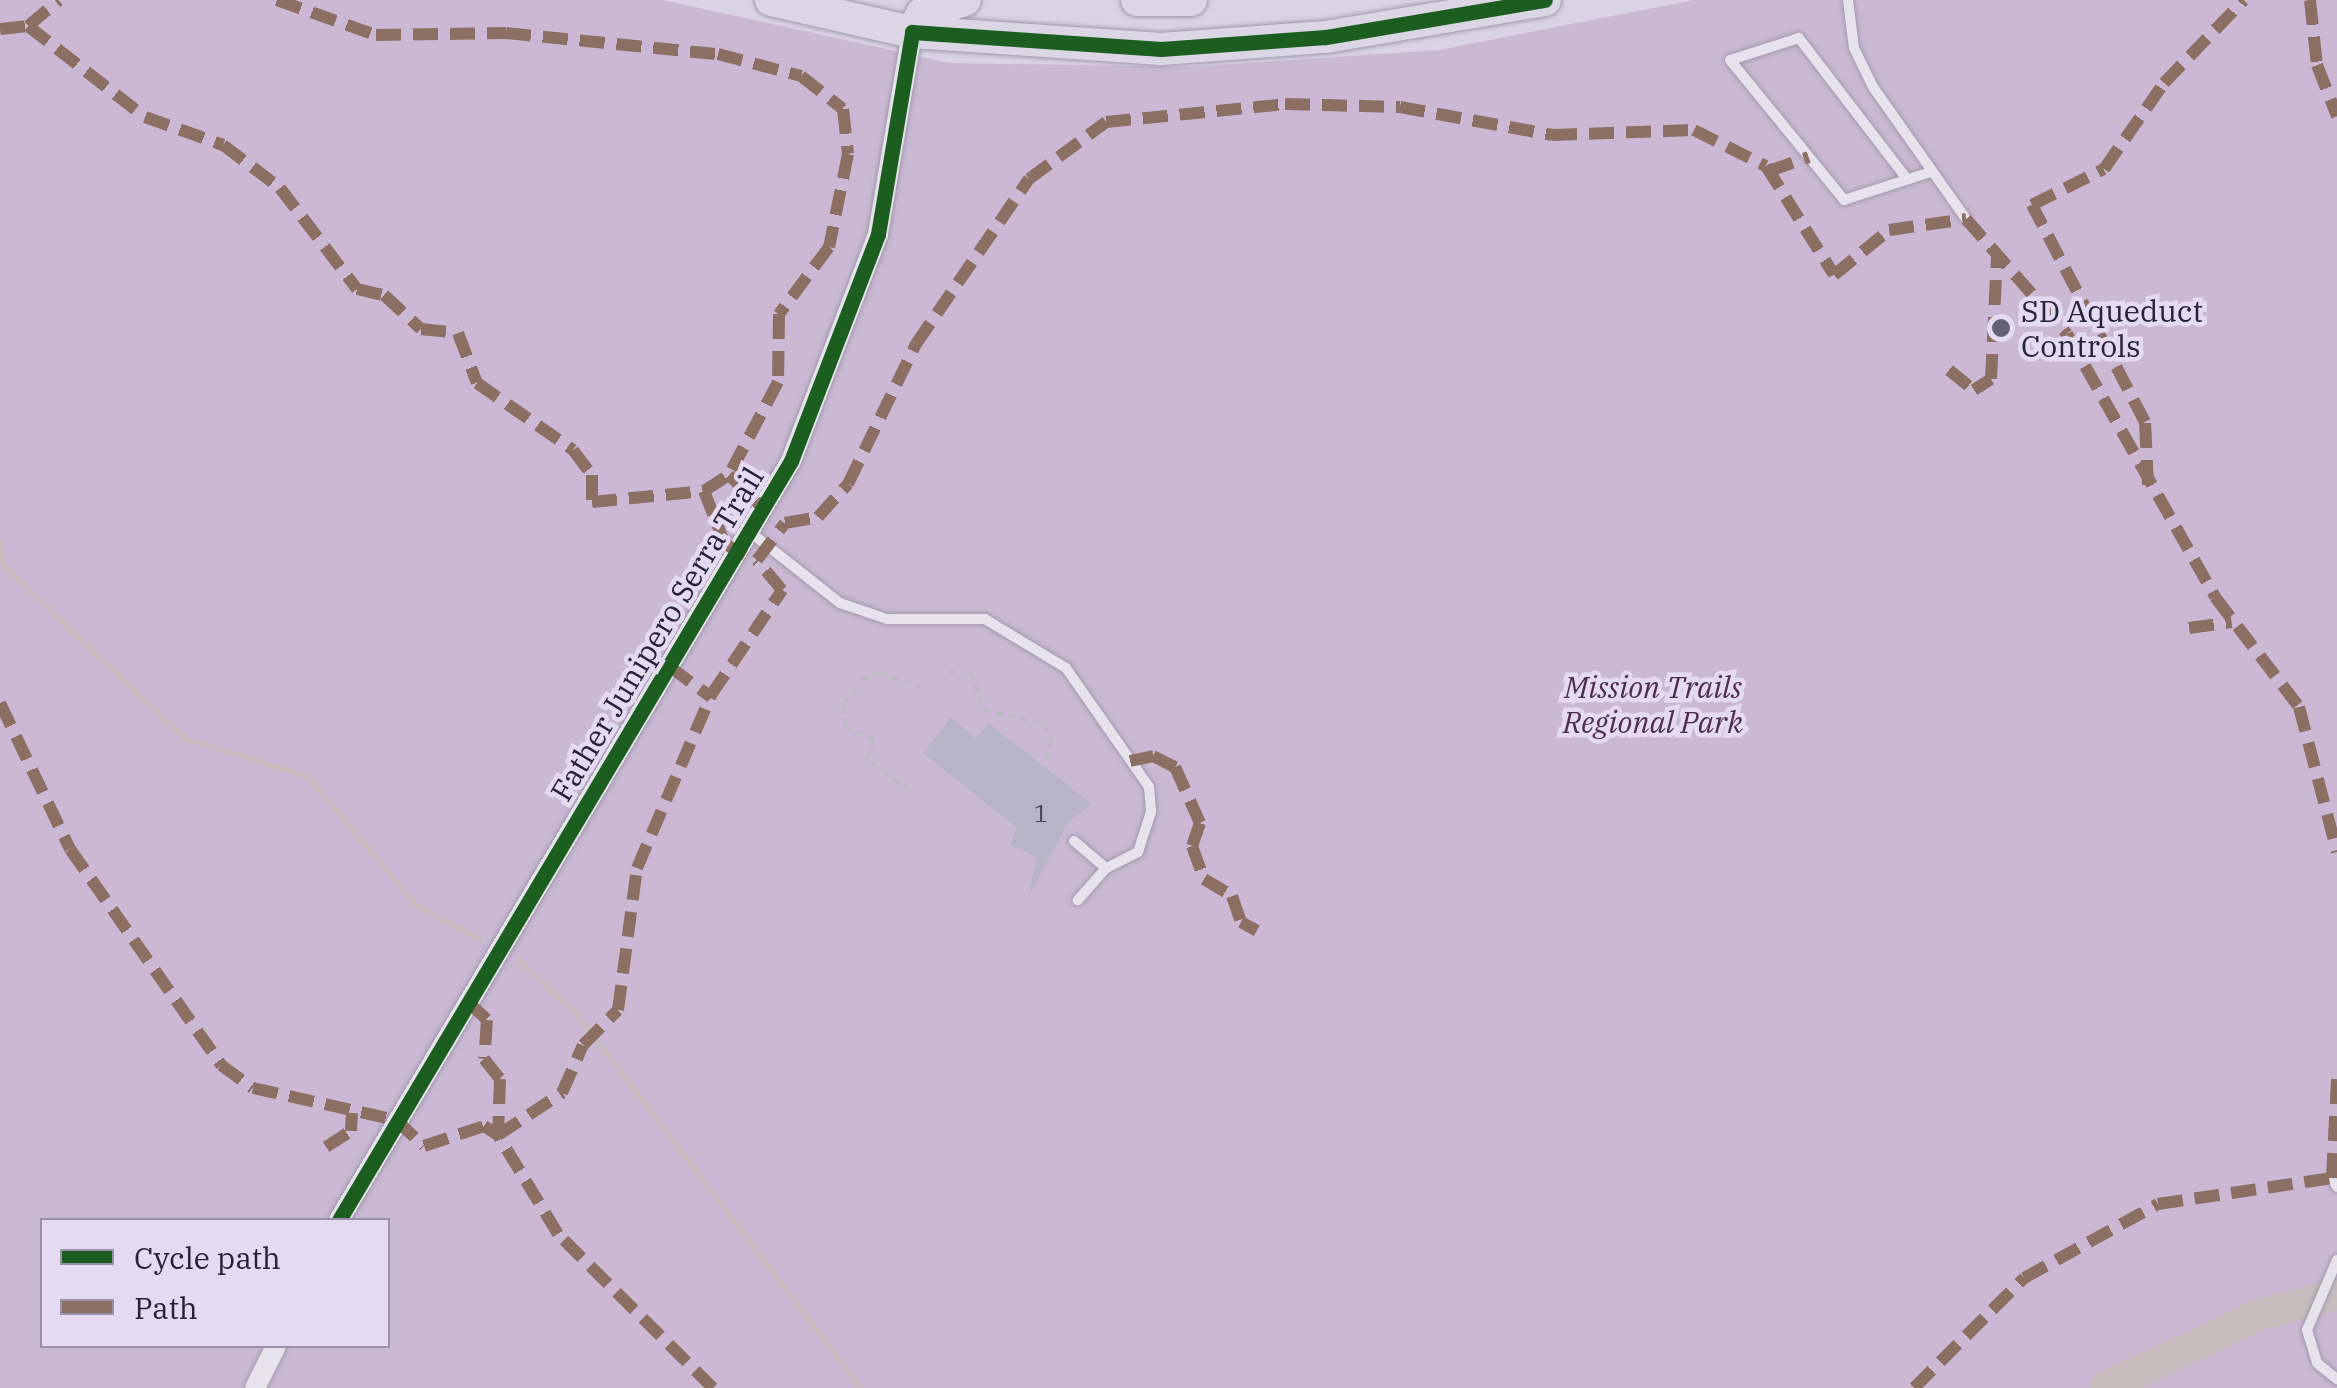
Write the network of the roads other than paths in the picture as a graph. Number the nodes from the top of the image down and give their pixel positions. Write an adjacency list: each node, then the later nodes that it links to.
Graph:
1 (771, 0): 7 (main road)
2 (965, 0): 7 (main road)
3 (1138, 0): 4 (main road)
4 (1191, 0)
5 (1545, 0): 7 (main road)
6 (1848, 0): 8 (lane)
7 (912, 32): 11 (street, Father Junipero Serra Trail)
8 (1930, 172): 9 (lane); 10 (lane)
9 (1906, 180): 9 (lane)
10 (1966, 219)
11 (750, 532): 13 (lane); 15 (street, Father Junipero Serra Trail)
12 (1074, 842): 13 (lane)
13 (1106, 868): 14 (lane)
14 (1078, 900)
15 (340, 1218)
16 (2337, 1260): 18 (lane)
17 (275, 1348): 19 (street)
18 (2337, 1379)
19 (255, 1388)

